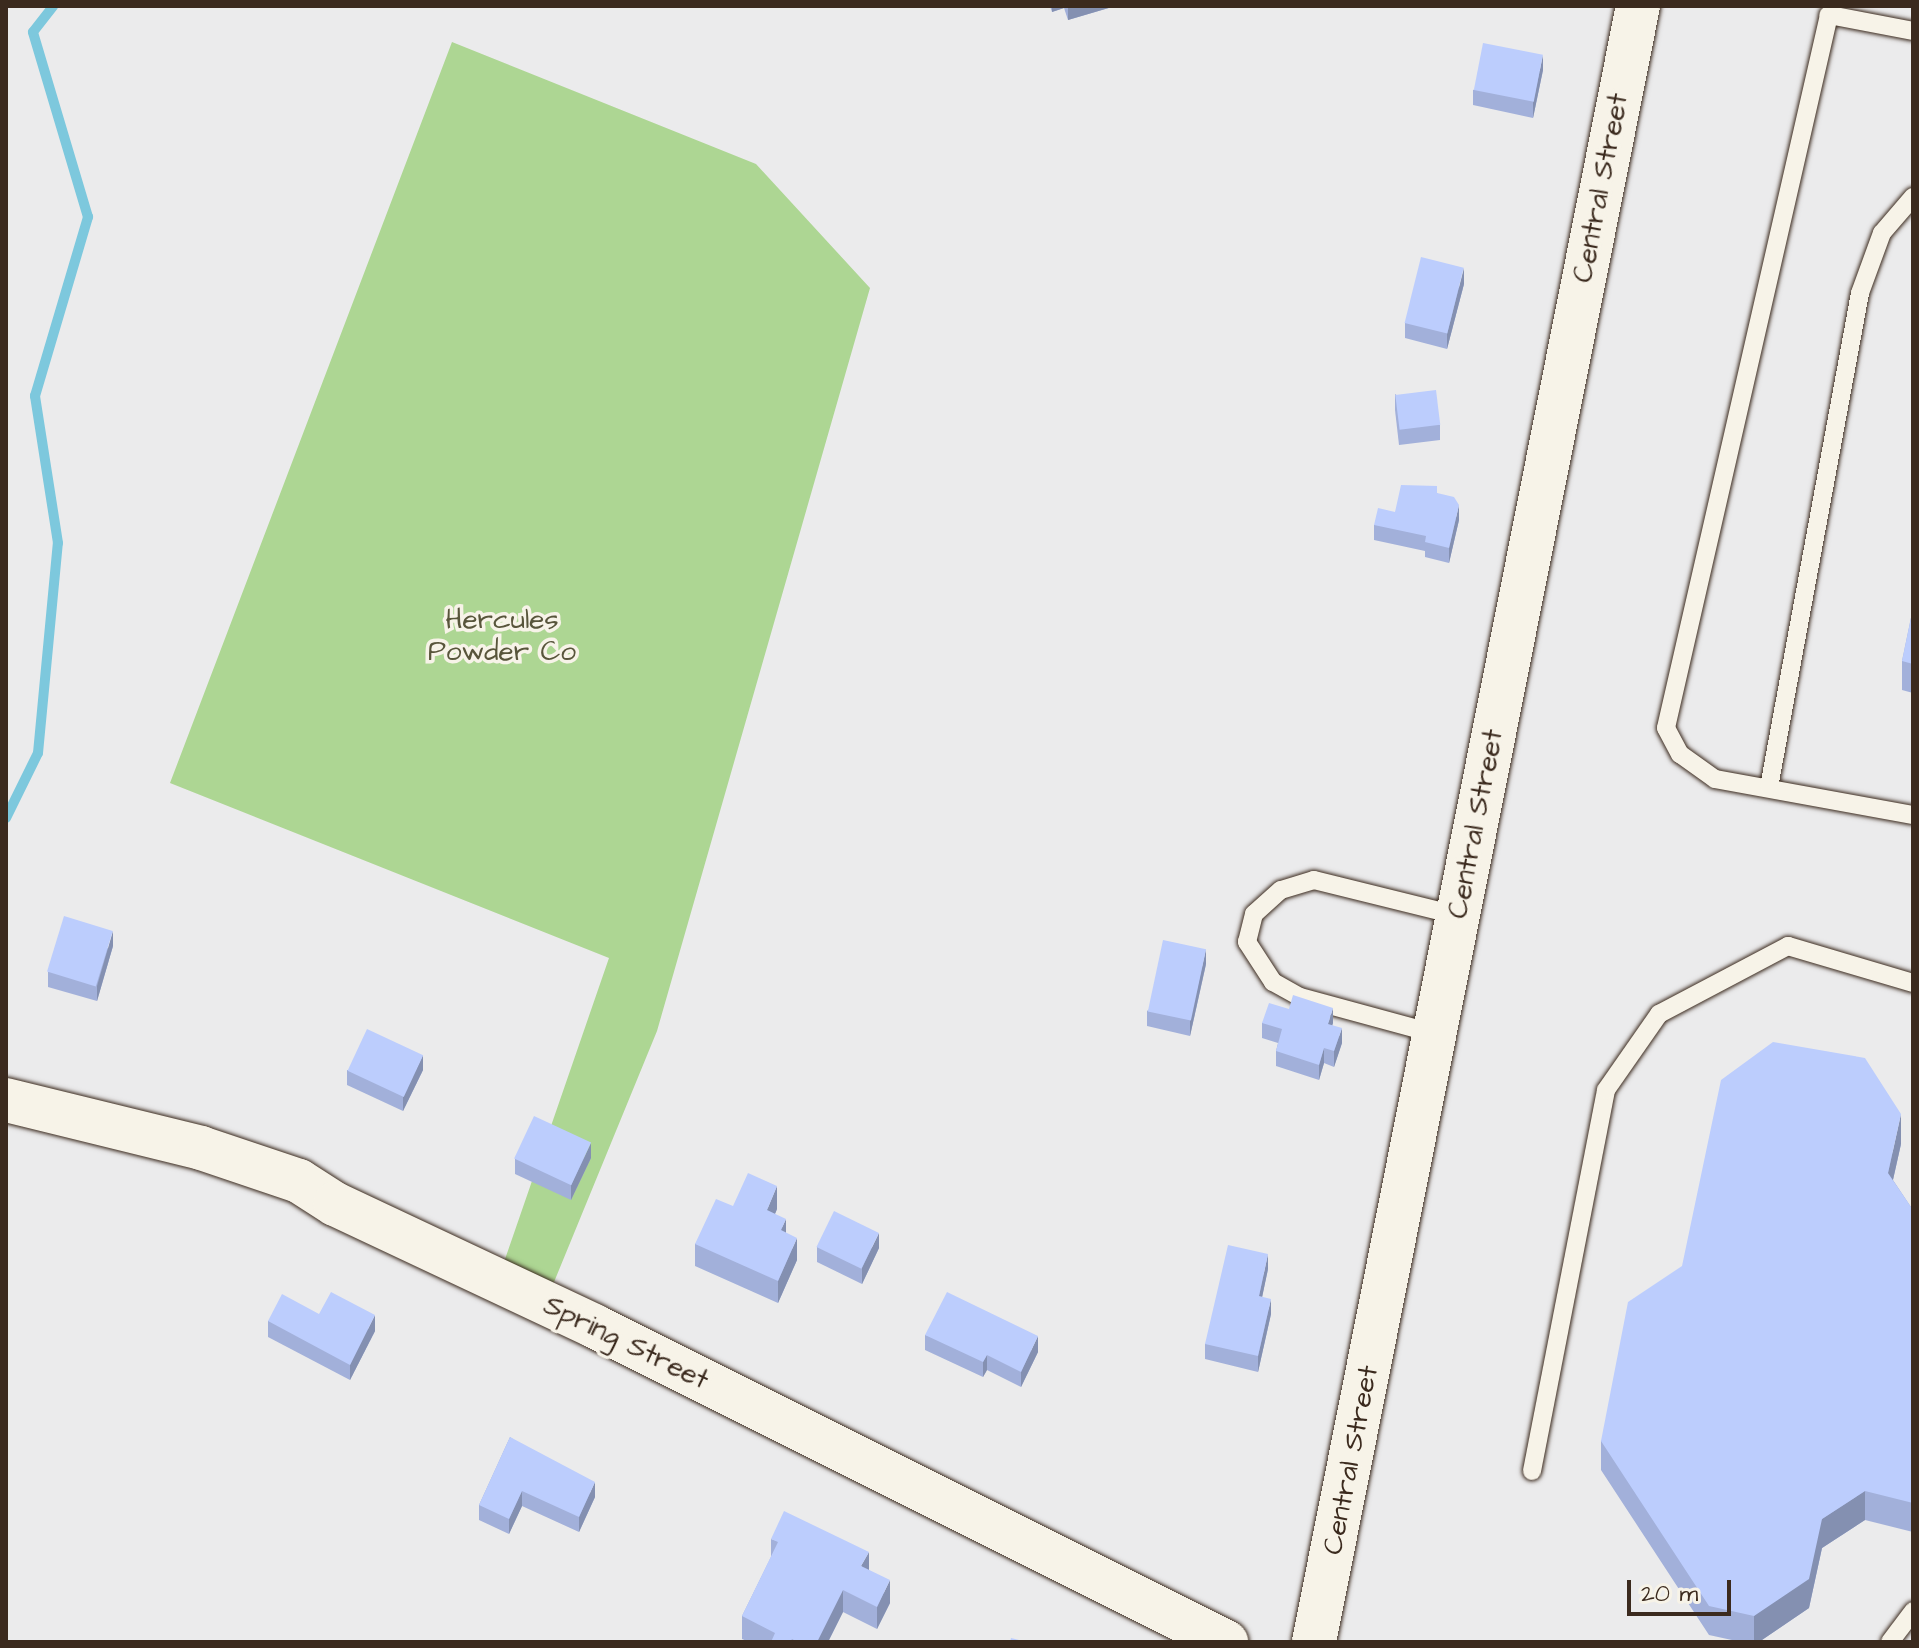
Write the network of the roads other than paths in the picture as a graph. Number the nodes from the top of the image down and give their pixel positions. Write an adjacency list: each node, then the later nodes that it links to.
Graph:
1 (1638, 6): 6 (main road, Central Street)
2 (1913, 31): 4 (lane)
3 (1913, 197): 4 (lane)
4 (1769, 787): 5 (lane)
5 (1913, 815)
6 (1459, 916): 8 (main road, Central Street); 8 (lane)
7 (1913, 983): 10 (lane)
8 (1436, 1034): 13 (main road, Central Street)
9 (6, 1100): 12 (main road, Spring Street)
10 (1532, 1471)
11 (1913, 1611): 14 (lane)
12 (1226, 1642)
13 (1314, 1642)
14 (1890, 1642)

